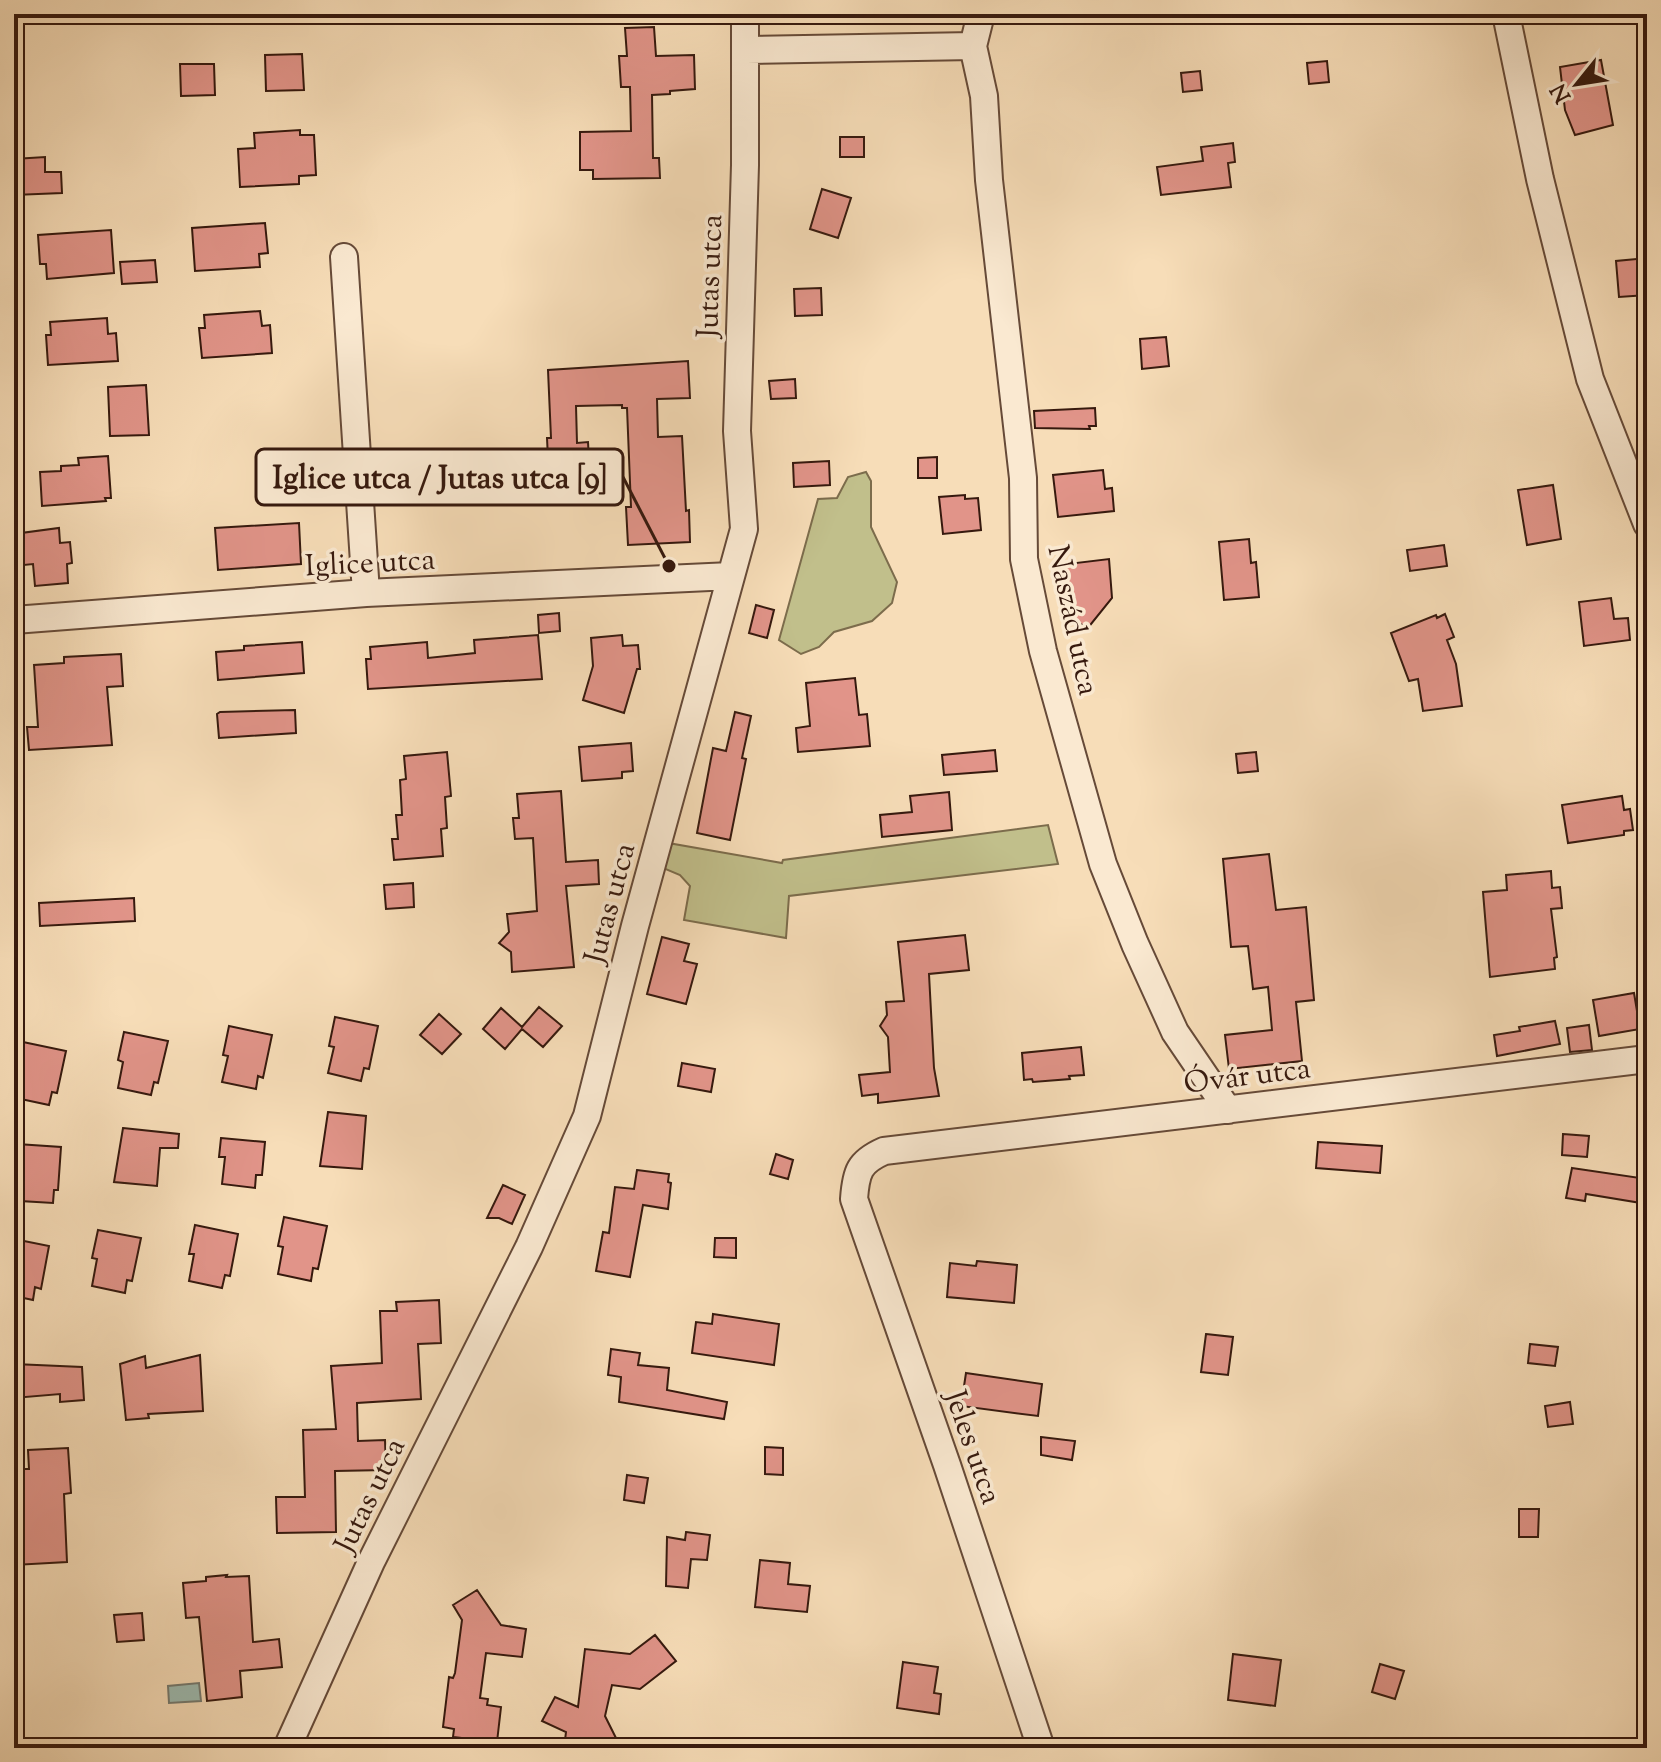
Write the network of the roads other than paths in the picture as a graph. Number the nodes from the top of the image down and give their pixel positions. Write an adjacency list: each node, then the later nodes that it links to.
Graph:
1 (745, 14): 5 (street, Jutas utca)
2 (981, 14): 4 (street, Naszád utca)
3 (1506, 14): 7 (street)
4 (973, 46): 5 (street); 12 (street, Naszád utca)
5 (746, 50): 8 (street, Jutas utca)
6 (344, 257): 9 (street)
7 (1647, 524)
8 (731, 576): 9 (street, Iglice utca); 14 (street, Jutas utca)
9 (366, 593): 10 (street, Iglice utca)
10 (14, 620)
11 (1647, 1059): 12 (street, Óvár utca)
12 (1228, 1110): 13 (street, Óvár utca)
13 (860, 1168): 15 (street, Jeles utca)
14 (287, 1748)
15 (1041, 1748)

